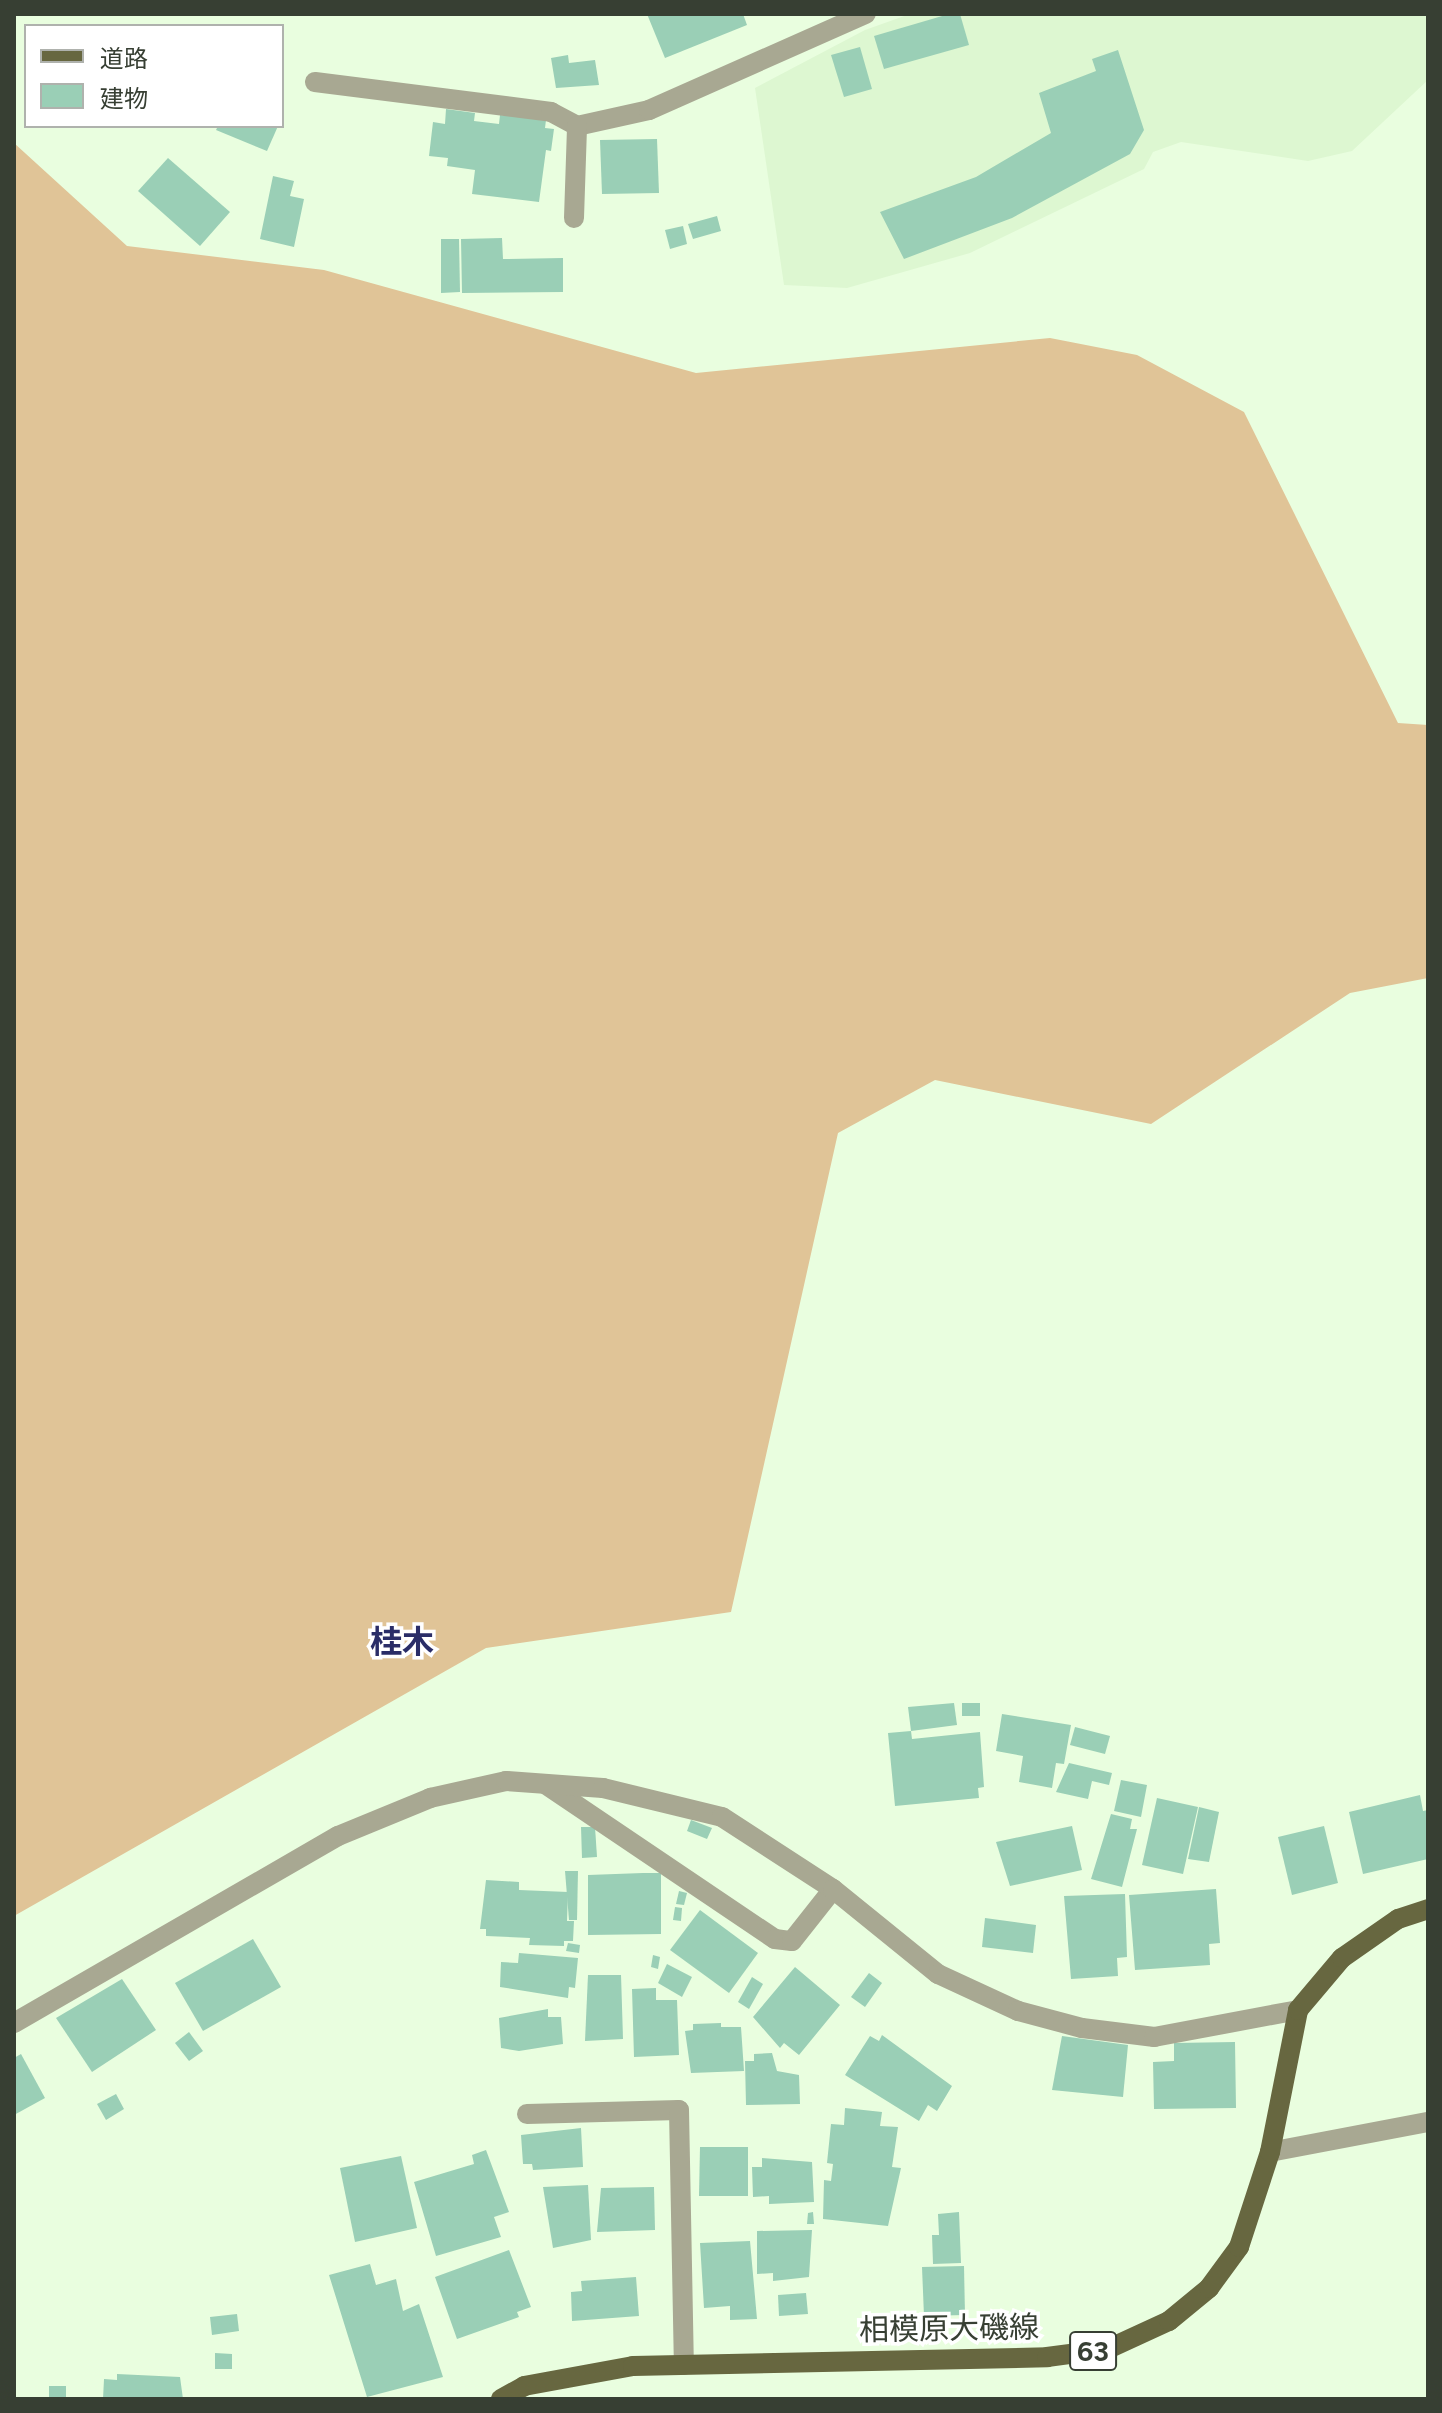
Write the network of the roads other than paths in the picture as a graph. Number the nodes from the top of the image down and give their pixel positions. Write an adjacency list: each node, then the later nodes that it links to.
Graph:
1 (866, 14): 3 (street)
2 (315, 82): 3 (street)
3 (577, 126): 4 (street)
4 (574, 218)
5 (545, 1784): 6 (street); 6 (street); 9 (street)
6 (833, 1889): 8 (street)
7 (1428, 1909): 8 (main road, 相模原大磯線 / 63)
8 (1298, 2010): 12 (main road, 相模原大磯線 / 63)
9 (14, 2023)
10 (527, 2114): 13 (street)
11 (1428, 2122): 12 (street)
12 (1270, 2152): 13 (main road, 相模原大磯線 / 63)
13 (684, 2365): 14 (main road, 相模原大磯線 / 63)
14 (501, 2399)

